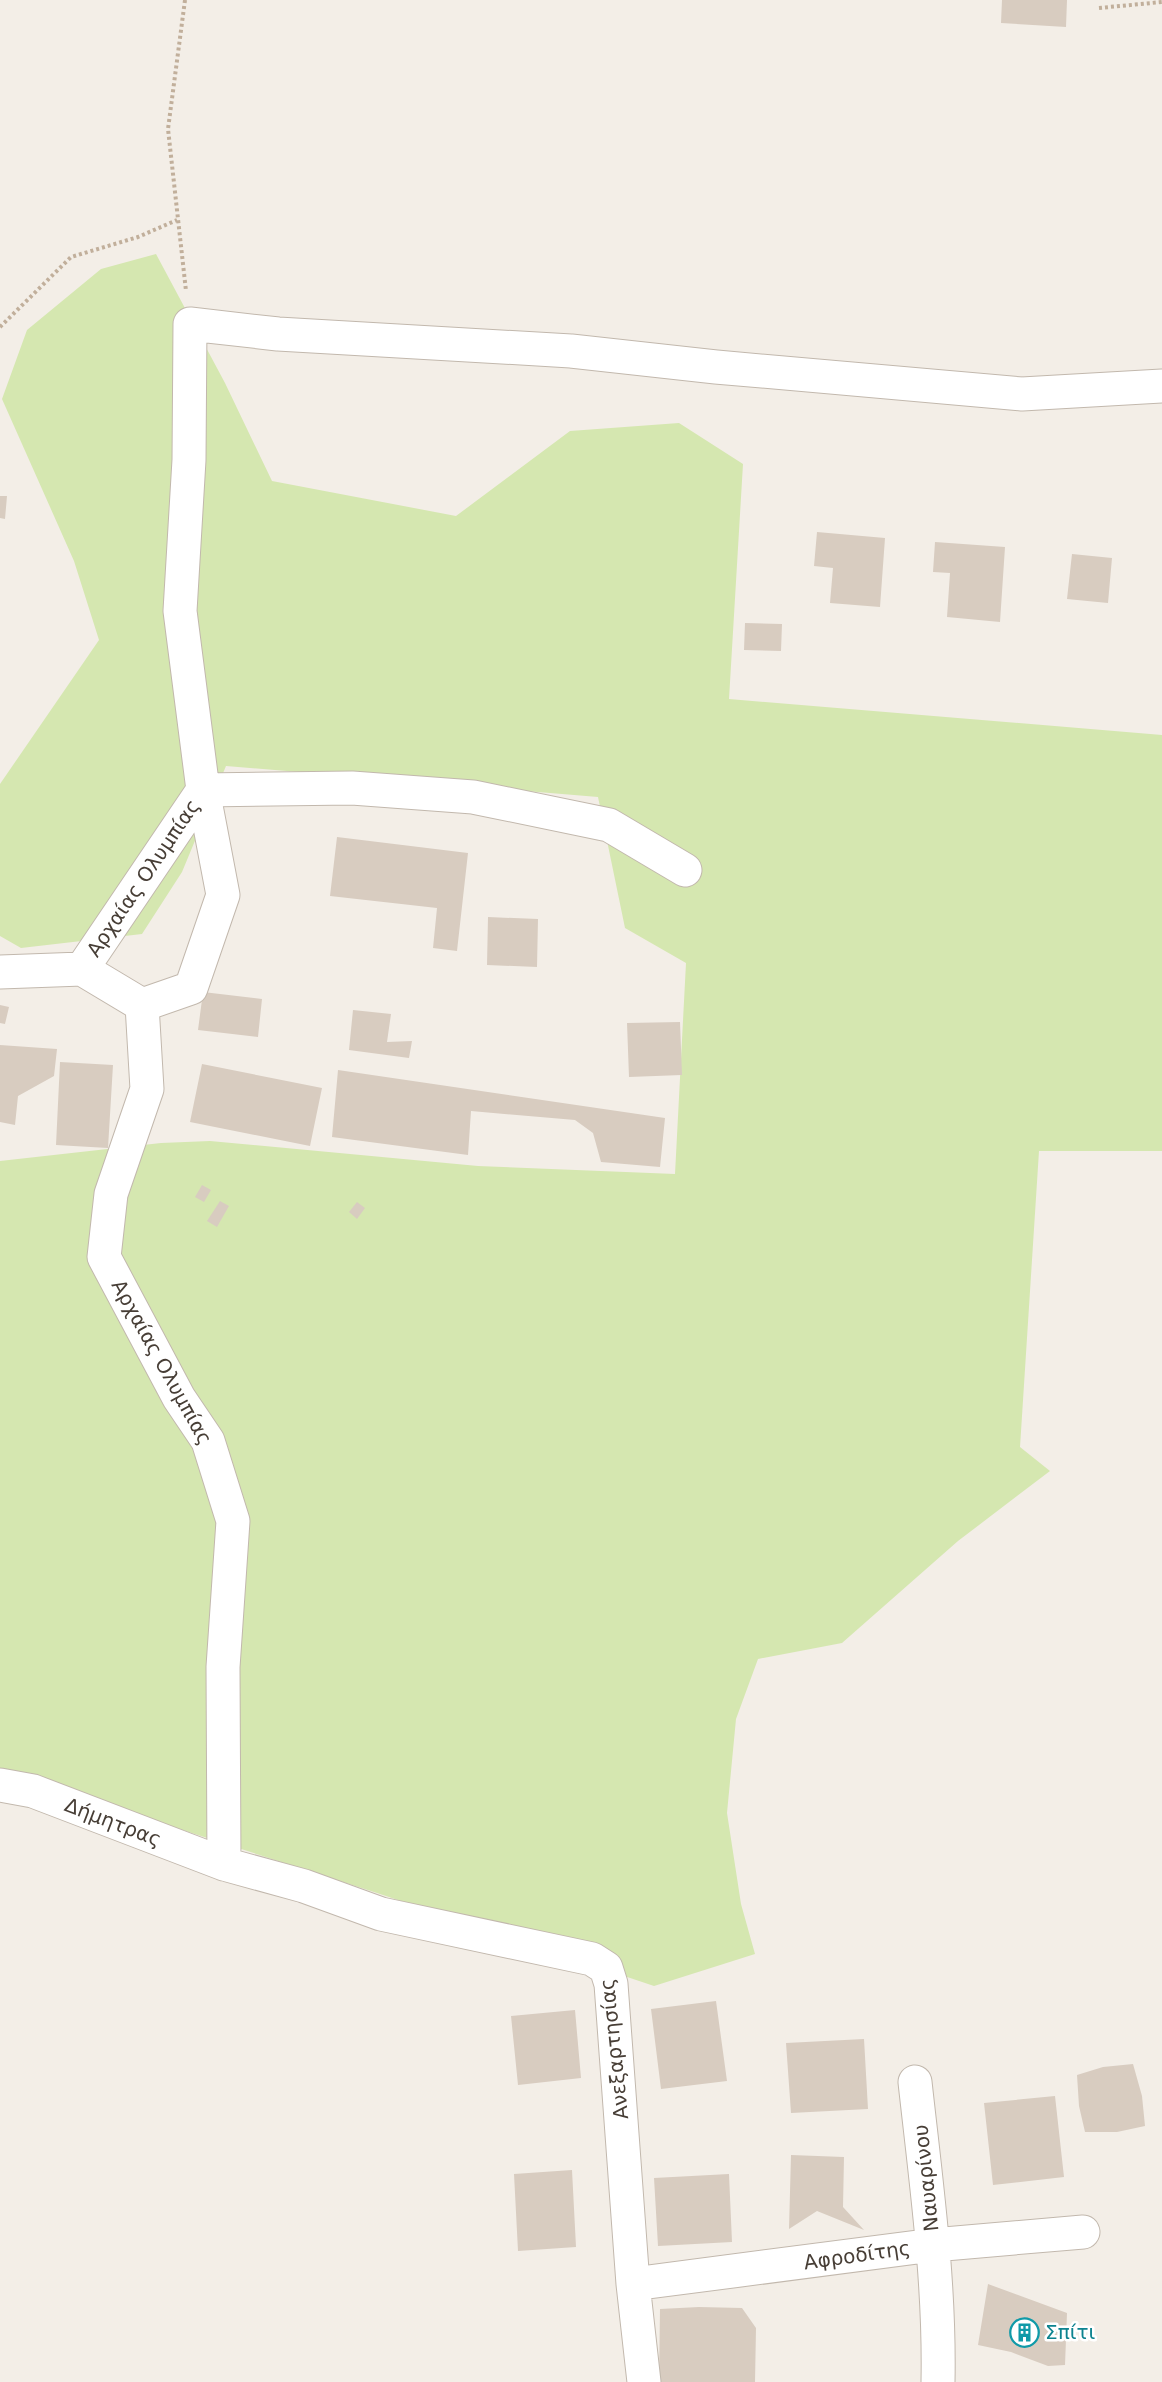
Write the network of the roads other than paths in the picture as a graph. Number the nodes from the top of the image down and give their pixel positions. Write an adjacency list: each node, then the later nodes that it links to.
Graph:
1 (1162, 386): 2 (street, Αρχαίας Ολυμπίας)
2 (202, 790): 3 (street); 4 (street, Αρχαίας Ολυμπίας); 6 (street)
3 (685, 870)
4 (82, 969): 5 (street); 6 (street, Αρχαίας Ολυμπίας)
5 (0, 972)
6 (142, 1005): 8 (street, Αρχαίας Ολυμπίας)
7 (0, 1785): 8 (street, Δήμητρας)
8 (224, 1864): 12 (street, Ανεξαρτησίας)
9 (915, 2082): 11 (street, Ναυαρίνου)
10 (1083, 2232): 11 (street, Αφροδίτης)
11 (933, 2245): 12 (street, Αφροδίτης); 14 (street, Ναυαρίνου)
12 (633, 2284): 13 (street, Ανεξαρτησίας)
13 (644, 2382)
14 (938, 2382)

